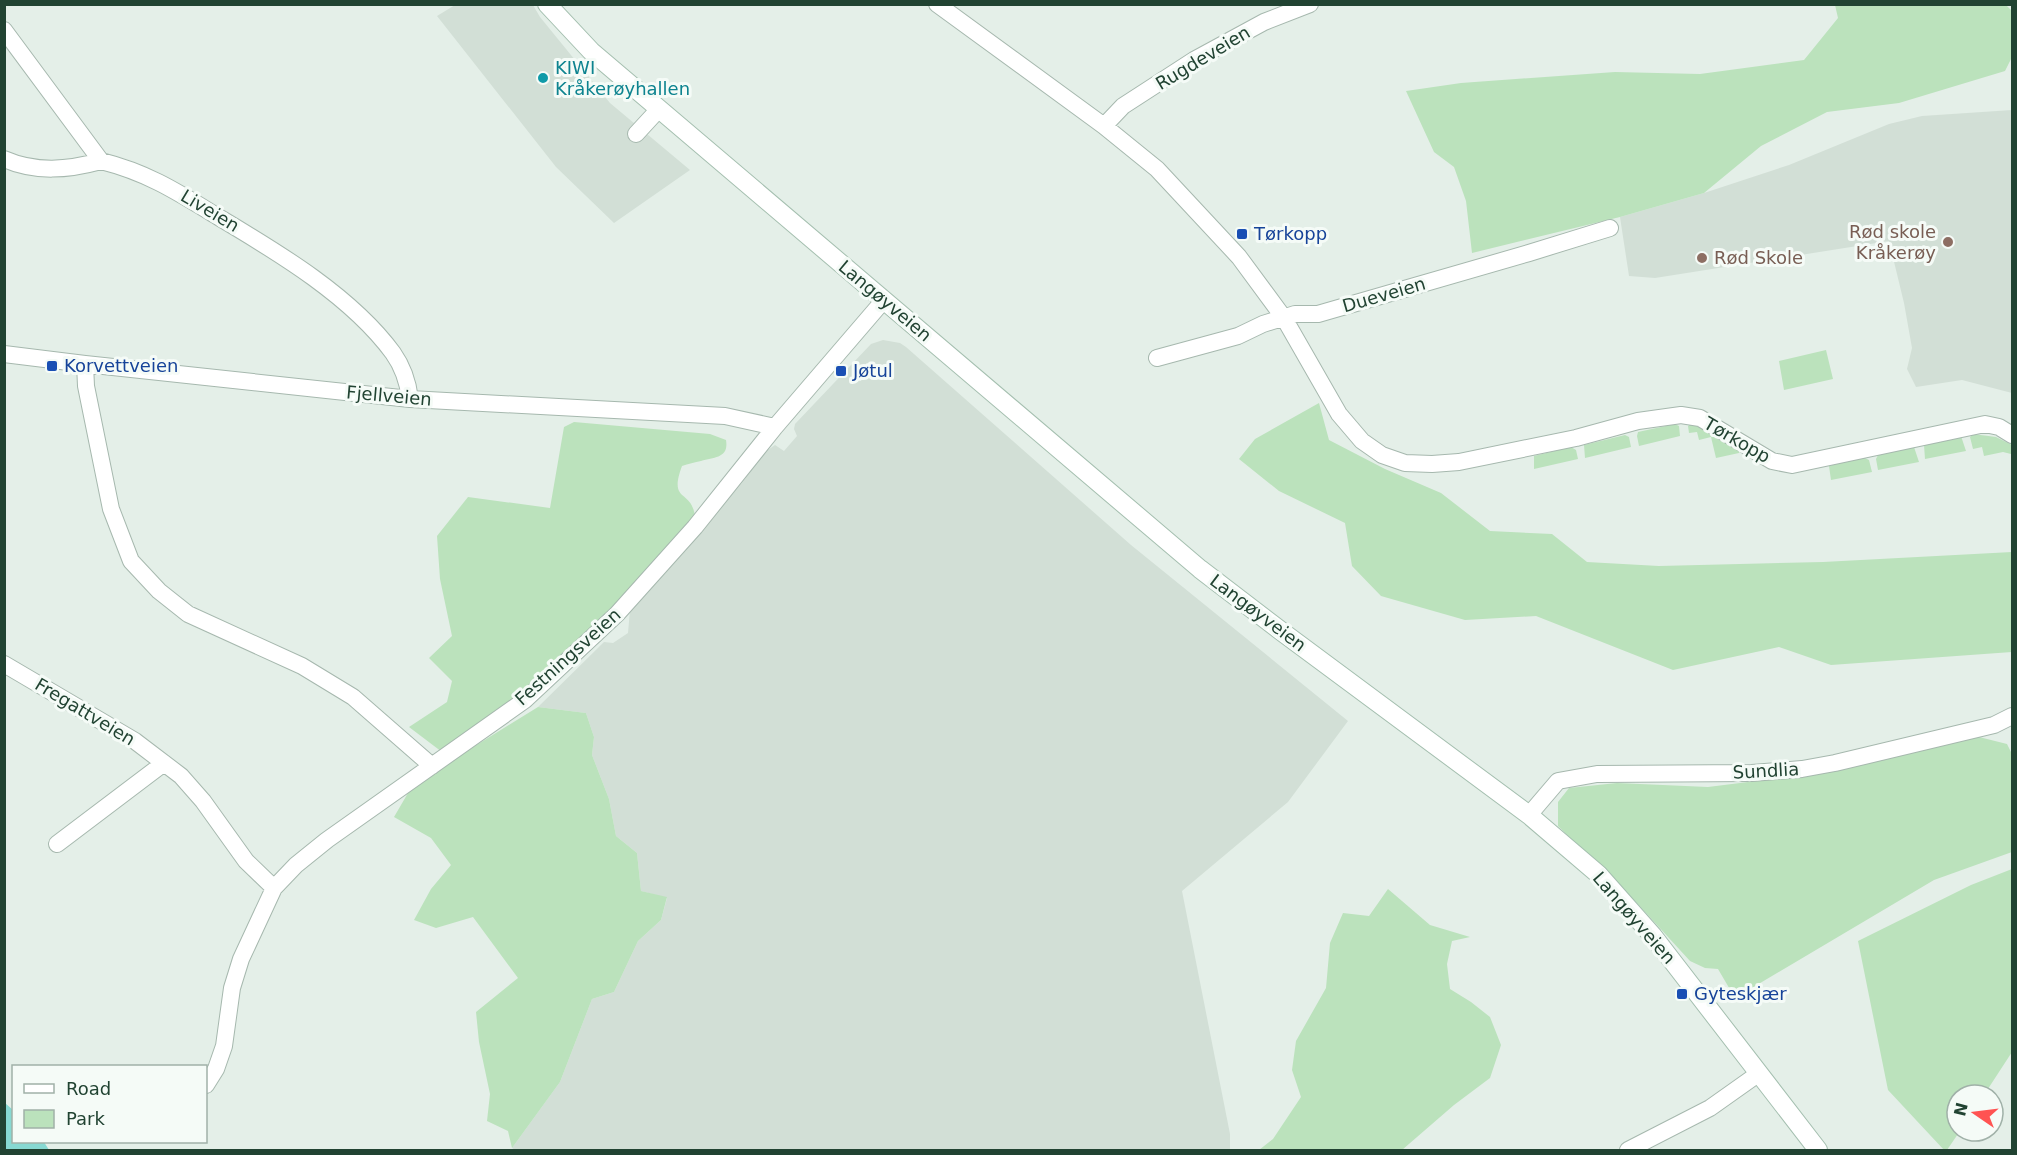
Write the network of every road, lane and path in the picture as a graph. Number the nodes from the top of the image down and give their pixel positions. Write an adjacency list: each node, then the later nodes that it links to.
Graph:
1 (547, 4): 5 (main road, Langøyveien)
2 (937, 4): 6 (street, Tørkopp)
3 (1310, 4): 6 (street, Rugdeveien)
4 (4, 30): 9 (street)
5 (659, 109): 7 (street); 11 (main road, Langøyveien)
6 (1104, 126): 12 (street, Tørkopp)
7 (636, 134)
8 (4, 159): 9 (street)
9 (101, 161): 16 (street, Liveien)
10 (1610, 228): 12 (street, Dueveien)
11 (884, 300): 17 (street, Festningsveien); 23 (main road, Langøyveien)
12 (1284, 318): 14 (street, Dueveien); 18 (street, Tørkopp)
13 (4, 354): 15 (street, Fjellveien)
14 (1157, 358)
15 (85, 364): 16 (street, Fjellveien); 22 (street)
16 (410, 399): 17 (street, Fjellveien)
17 (775, 427): 22 (street, Festningsveien)
18 (2013, 435)
19 (6, 666): 21 (street, Fregattveien)
20 (2013, 716): 23 (street, Sundlia)
21 (164, 763): 24 (street); 25 (street, Fregattveien)
22 (432, 766): 25 (street, Festningsveien)
23 (1529, 815): 26 (main road, Langøyveien)
24 (57, 844)
25 (274, 888): 27 (street, Festningsveien)
26 (1758, 1074): 28 (street); 29 (main road, Langøyveien)
27 (207, 1083)
28 (1628, 1150)
29 (1818, 1150)

